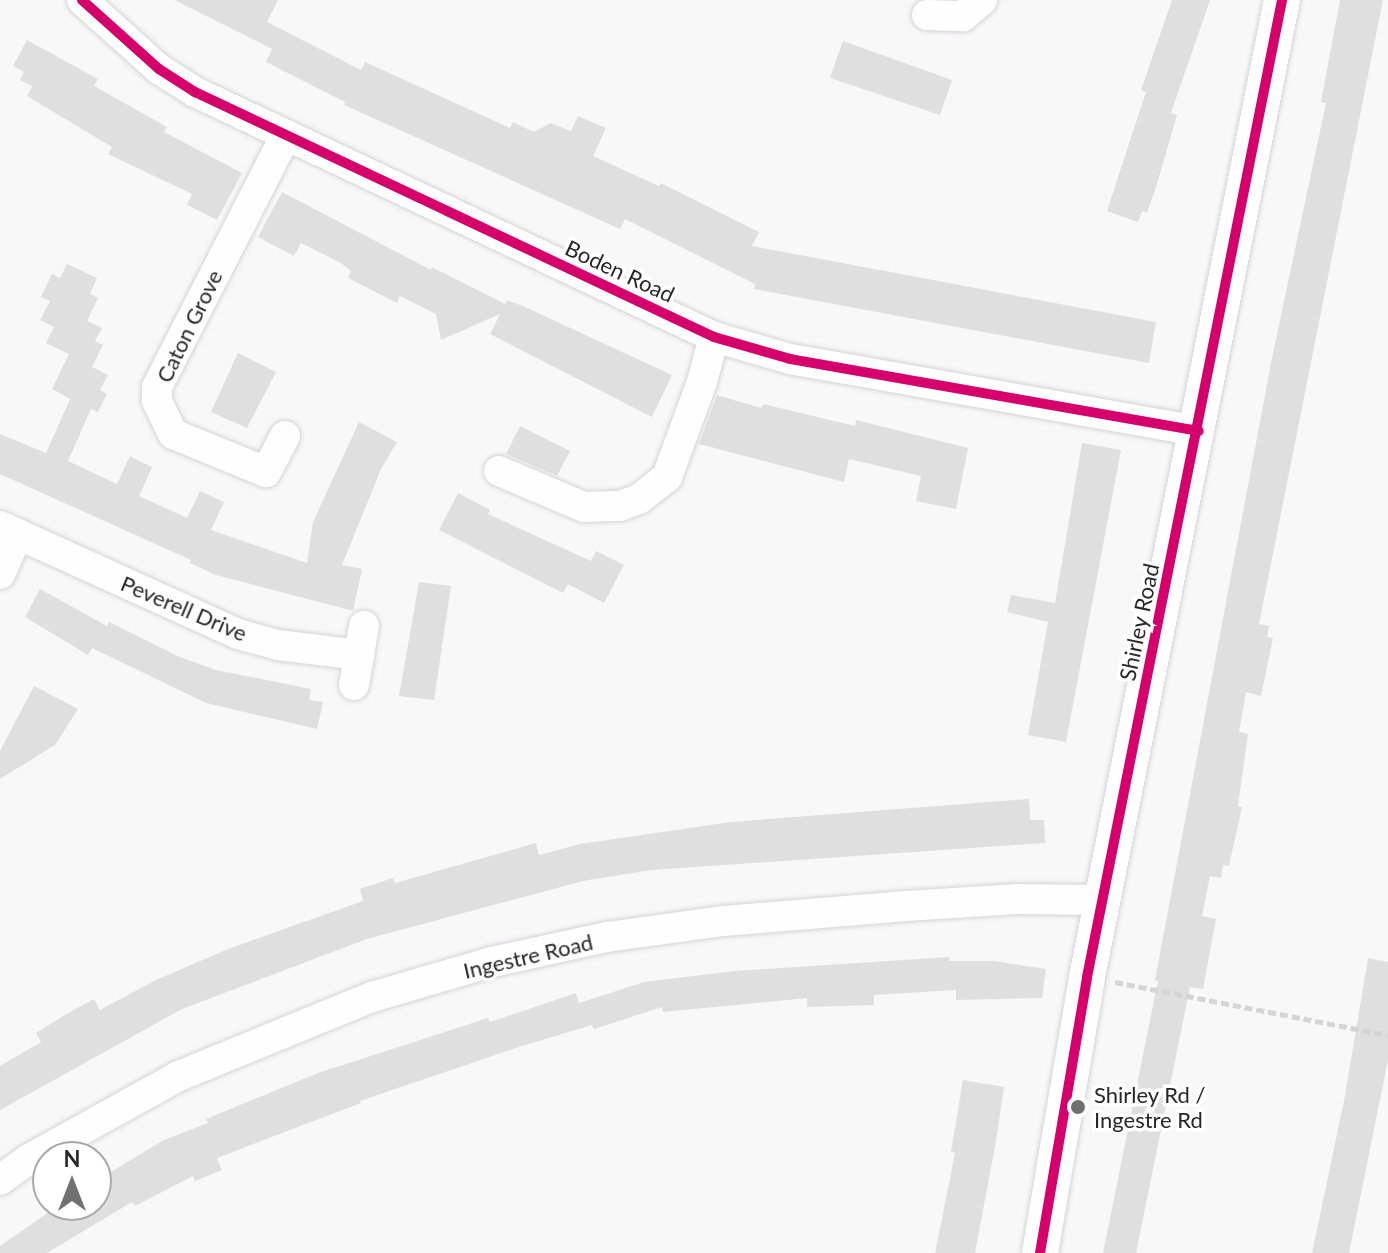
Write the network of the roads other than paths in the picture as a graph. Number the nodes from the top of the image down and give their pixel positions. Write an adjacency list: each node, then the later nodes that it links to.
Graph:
1 (82, 0): 5 (street, Boden Road)
2 (982, 0): 4 (street)
3 (1282, 0): 7 (street, Shirley Road)
4 (927, 15)
5 (285, 137): 6 (street, Boden Road); 8 (street, Caton Grove)
6 (714, 337): 7 (street, Boden Road); 9 (street)
7 (1199, 431): 13 (street, Shirley Road)
8 (285, 436)
9 (499, 471)
10 (9, 530): 11 (street, Peverell Drive); 12 (street, Peverell Drive)
11 (0, 574)
12 (354, 685)
13 (1102, 900): 14 (street, Ingestre Road); 15 (street, Shirley Road)
14 (0, 1180)
15 (1040, 1253)

